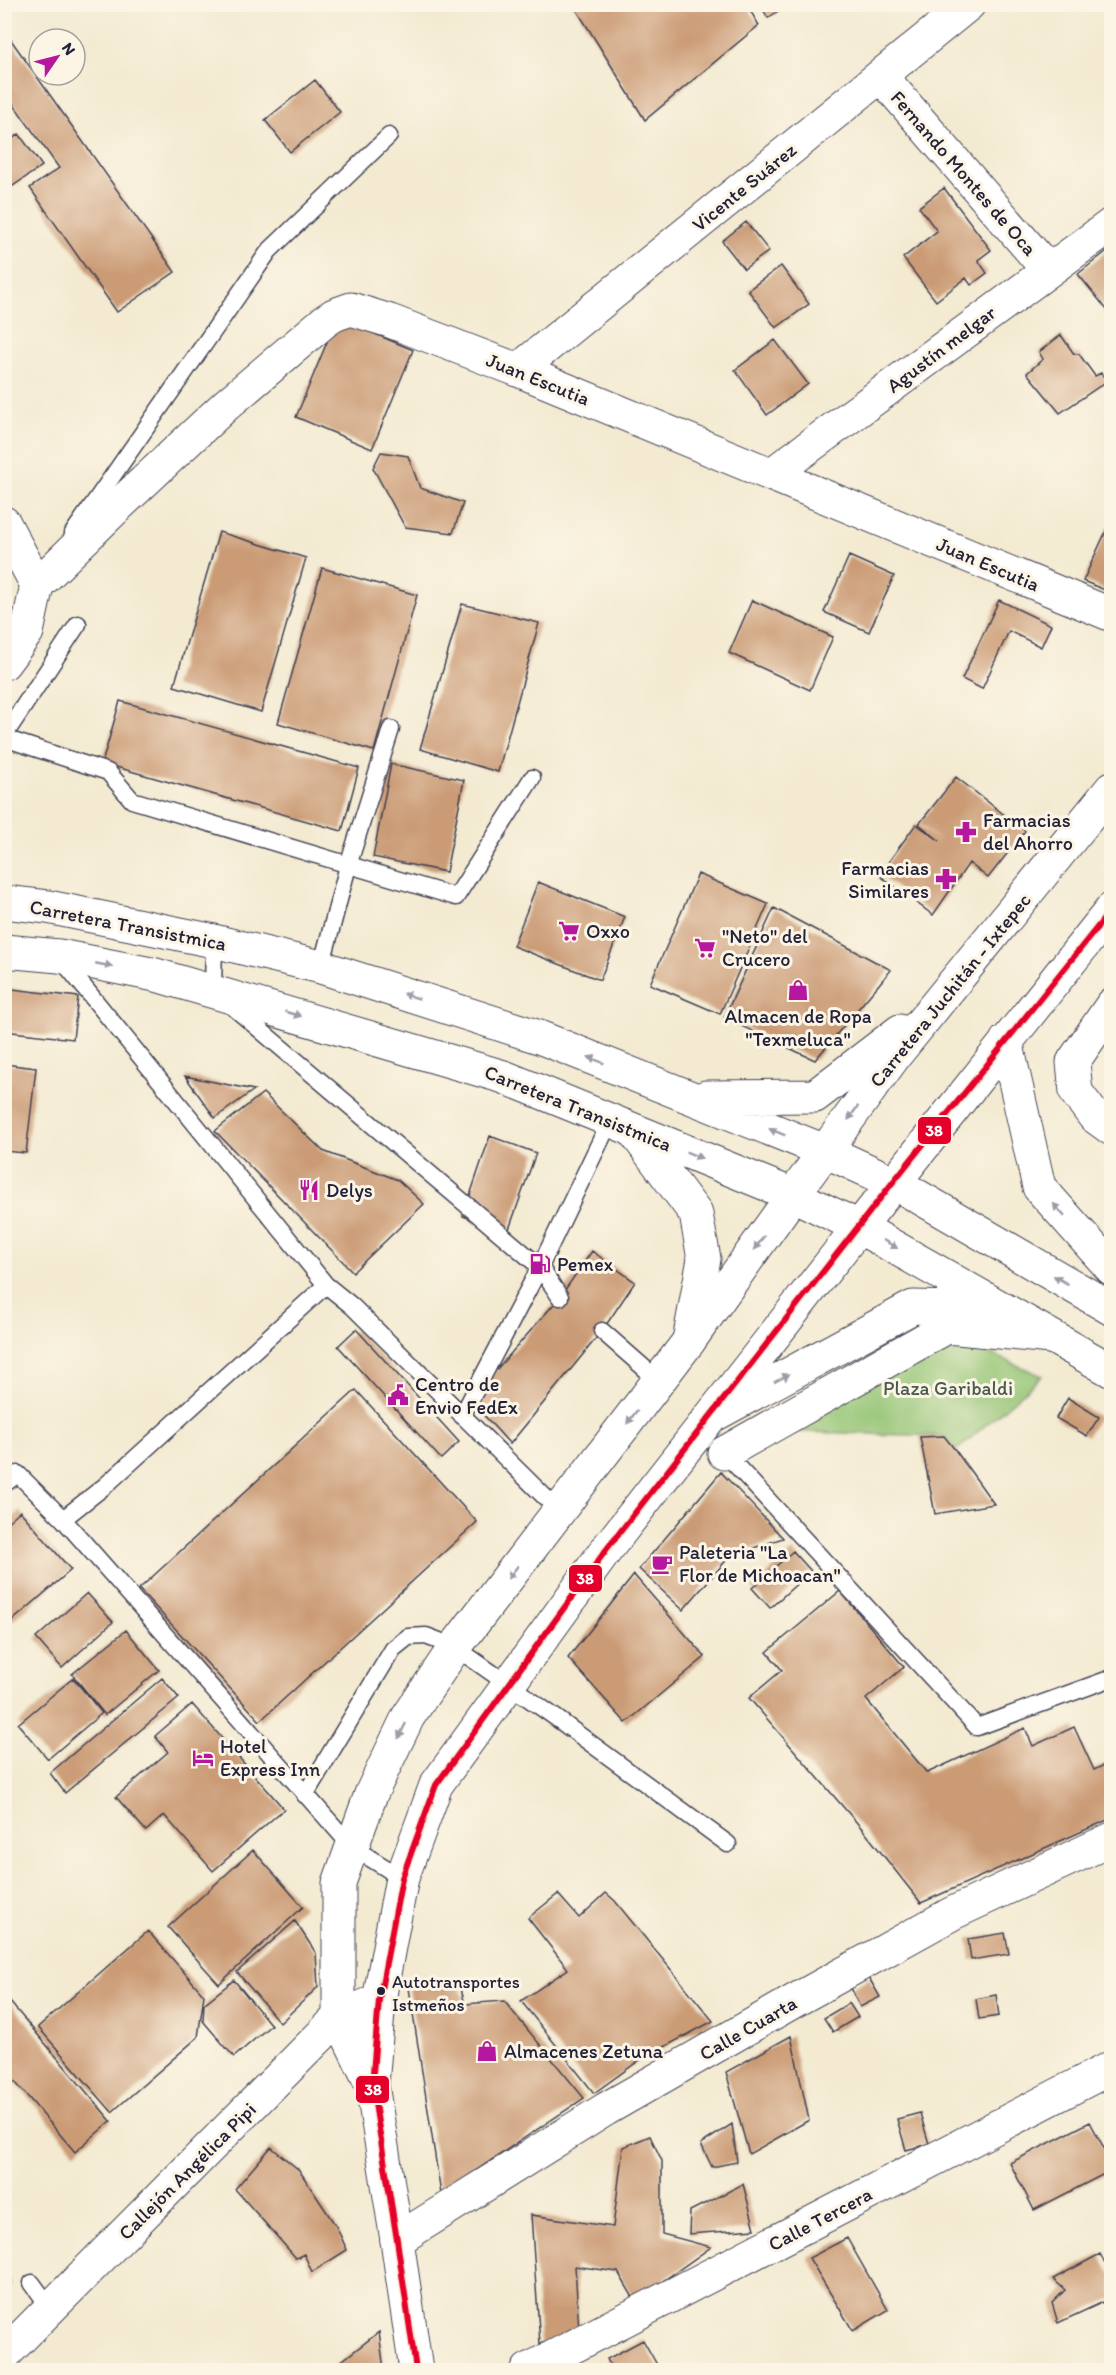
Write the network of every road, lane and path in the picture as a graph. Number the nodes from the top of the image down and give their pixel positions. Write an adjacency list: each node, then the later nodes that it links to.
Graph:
1 (969, 4): 2 (street, Vicente Suárez)
2 (881, 76): 5 (street, Fernando Montes de Oca); 6 (street, Vicente Suárez)
3 (389, 136): 9 (lane)
4 (1112, 224): 5 (street, Agustín melgar)
5 (1048, 270): 7 (street, Agustín melgar)
6 (518, 370): 7 (street, Juan Escutia); 9 (street, Juan Escutia)
7 (772, 474): 10 (street, Juan Escutia)
8 (11, 534): 9 (street)
9 (37, 585): 12 (street)
10 (1112, 615)
11 (78, 624): 14 (lane)
12 (4, 663)
13 (392, 729): 17 (lane)
14 (4, 737): 17 (lane)
15 (531, 778): 17 (lane)
16 (1112, 788): 25 (street, Carretera Juchitán - Ixtepec)
17 (348, 866): 23 (lane)
18 (4, 902): 20 (street, Carretera Transistmica)
19 (1112, 909): 27 (street)
20 (214, 941): 23 (street, Carretera Transistmica); 24 (lane)
21 (4, 951): 22 (street, Carretera Transistmica)
22 (59, 956): 24 (street, Carretera Transistmica, one-way to 24); 37 (lane)
23 (321, 967): 28 (street, Carretera Transistmica, one-way to 23)
24 (213, 990): 29 (street, Carretera Transistmica, one-way to 29); 35 (lane)
25 (939, 1001): 28 (street); 31 (street, Carretera Juchitán - Ixtepec, one-way to 31)
26 (1112, 1005): 30 (street)
27 (1006, 1041): 32 (street); 36 (street, one-way to 27)
28 (689, 1097): 31 (street, Carretera Transistmica, one-way to 28)
29 (622, 1125): 33 (street, Carretera Transistmica, one-way to 33); 35 (lane); 43 (street)
30 (1112, 1129)
31 (825, 1151): 32 (street, Carretera Transistmica); 33 (street, Carretera Juchitán - Ixtepec)
32 (893, 1182): 34 (street); 40 (street, Carretera Transistmica, one-way to 32)
33 (793, 1195): 34 (street, Carretera Transistmica); 43 (street, Carretera Juchitán - Ixtepec, one-way to 43)
34 (860, 1227): 39 (street, Carretera Transistmica, one-way to 39); 47 (street)
35 (540, 1267): 38 (lane); 46 (lane)
36 (1112, 1269)
37 (326, 1286): 46 (lane); 51 (lane)
38 (560, 1298)
39 (1002, 1309): 42 (street, Carretera Transistmica); 47 (street, one-way to 39)
40 (1112, 1309)
41 (602, 1331): 45 (lane)
42 (1051, 1337): 44 (street, Carretera Transistmica); 48 (street)
43 (689, 1341): 45 (street, Carretera Juchitán - Ixtepec)
44 (1112, 1371)
45 (659, 1381): 50 (street, Carretera Juchitán - Ixtepec, one-way to 50)
46 (462, 1416): 50 (lane)
47 (707, 1422): 48 (lane); 54 (street)
48 (724, 1453): 53 (lane)
49 (4, 1484): 51 (lane)
50 (560, 1512): 52 (street, Carretera Juchitán - Ixtepec, one-way to 52)
51 (63, 1519): 55 (lane)
52 (455, 1647): 54 (lane); 55 (lane); 58 (street, Carretera Juchitán - Ixtepec, one-way to 58)
53 (1112, 1678)
54 (508, 1683): 57 (lane); 59 (street)
55 (305, 1794): 58 (lane)
56 (1112, 1839): 64 (street, Calle Cuarta)
57 (728, 1844)
58 (352, 1847): 59 (lane); 61 (street, Carretera Juchitán - Ixtepec)
59 (402, 1878): 60 (street)
60 (379, 2000): 61 (street, Callejón Angélica Pipi); 63 (street)
61 (339, 2017): 63 (street); 66 (street, Callejón Angélica Pipi)
62 (1112, 2067): 69 (street, Calle Tercera)
63 (372, 2085): 64 (street)
64 (397, 2240): 68 (street)
65 (32, 2283): 66 (lane)
66 (51, 2309): 67 (street, Callejón Angélica Pipi)
67 (4, 2355)
68 (416, 2370)
69 (528, 2370)

